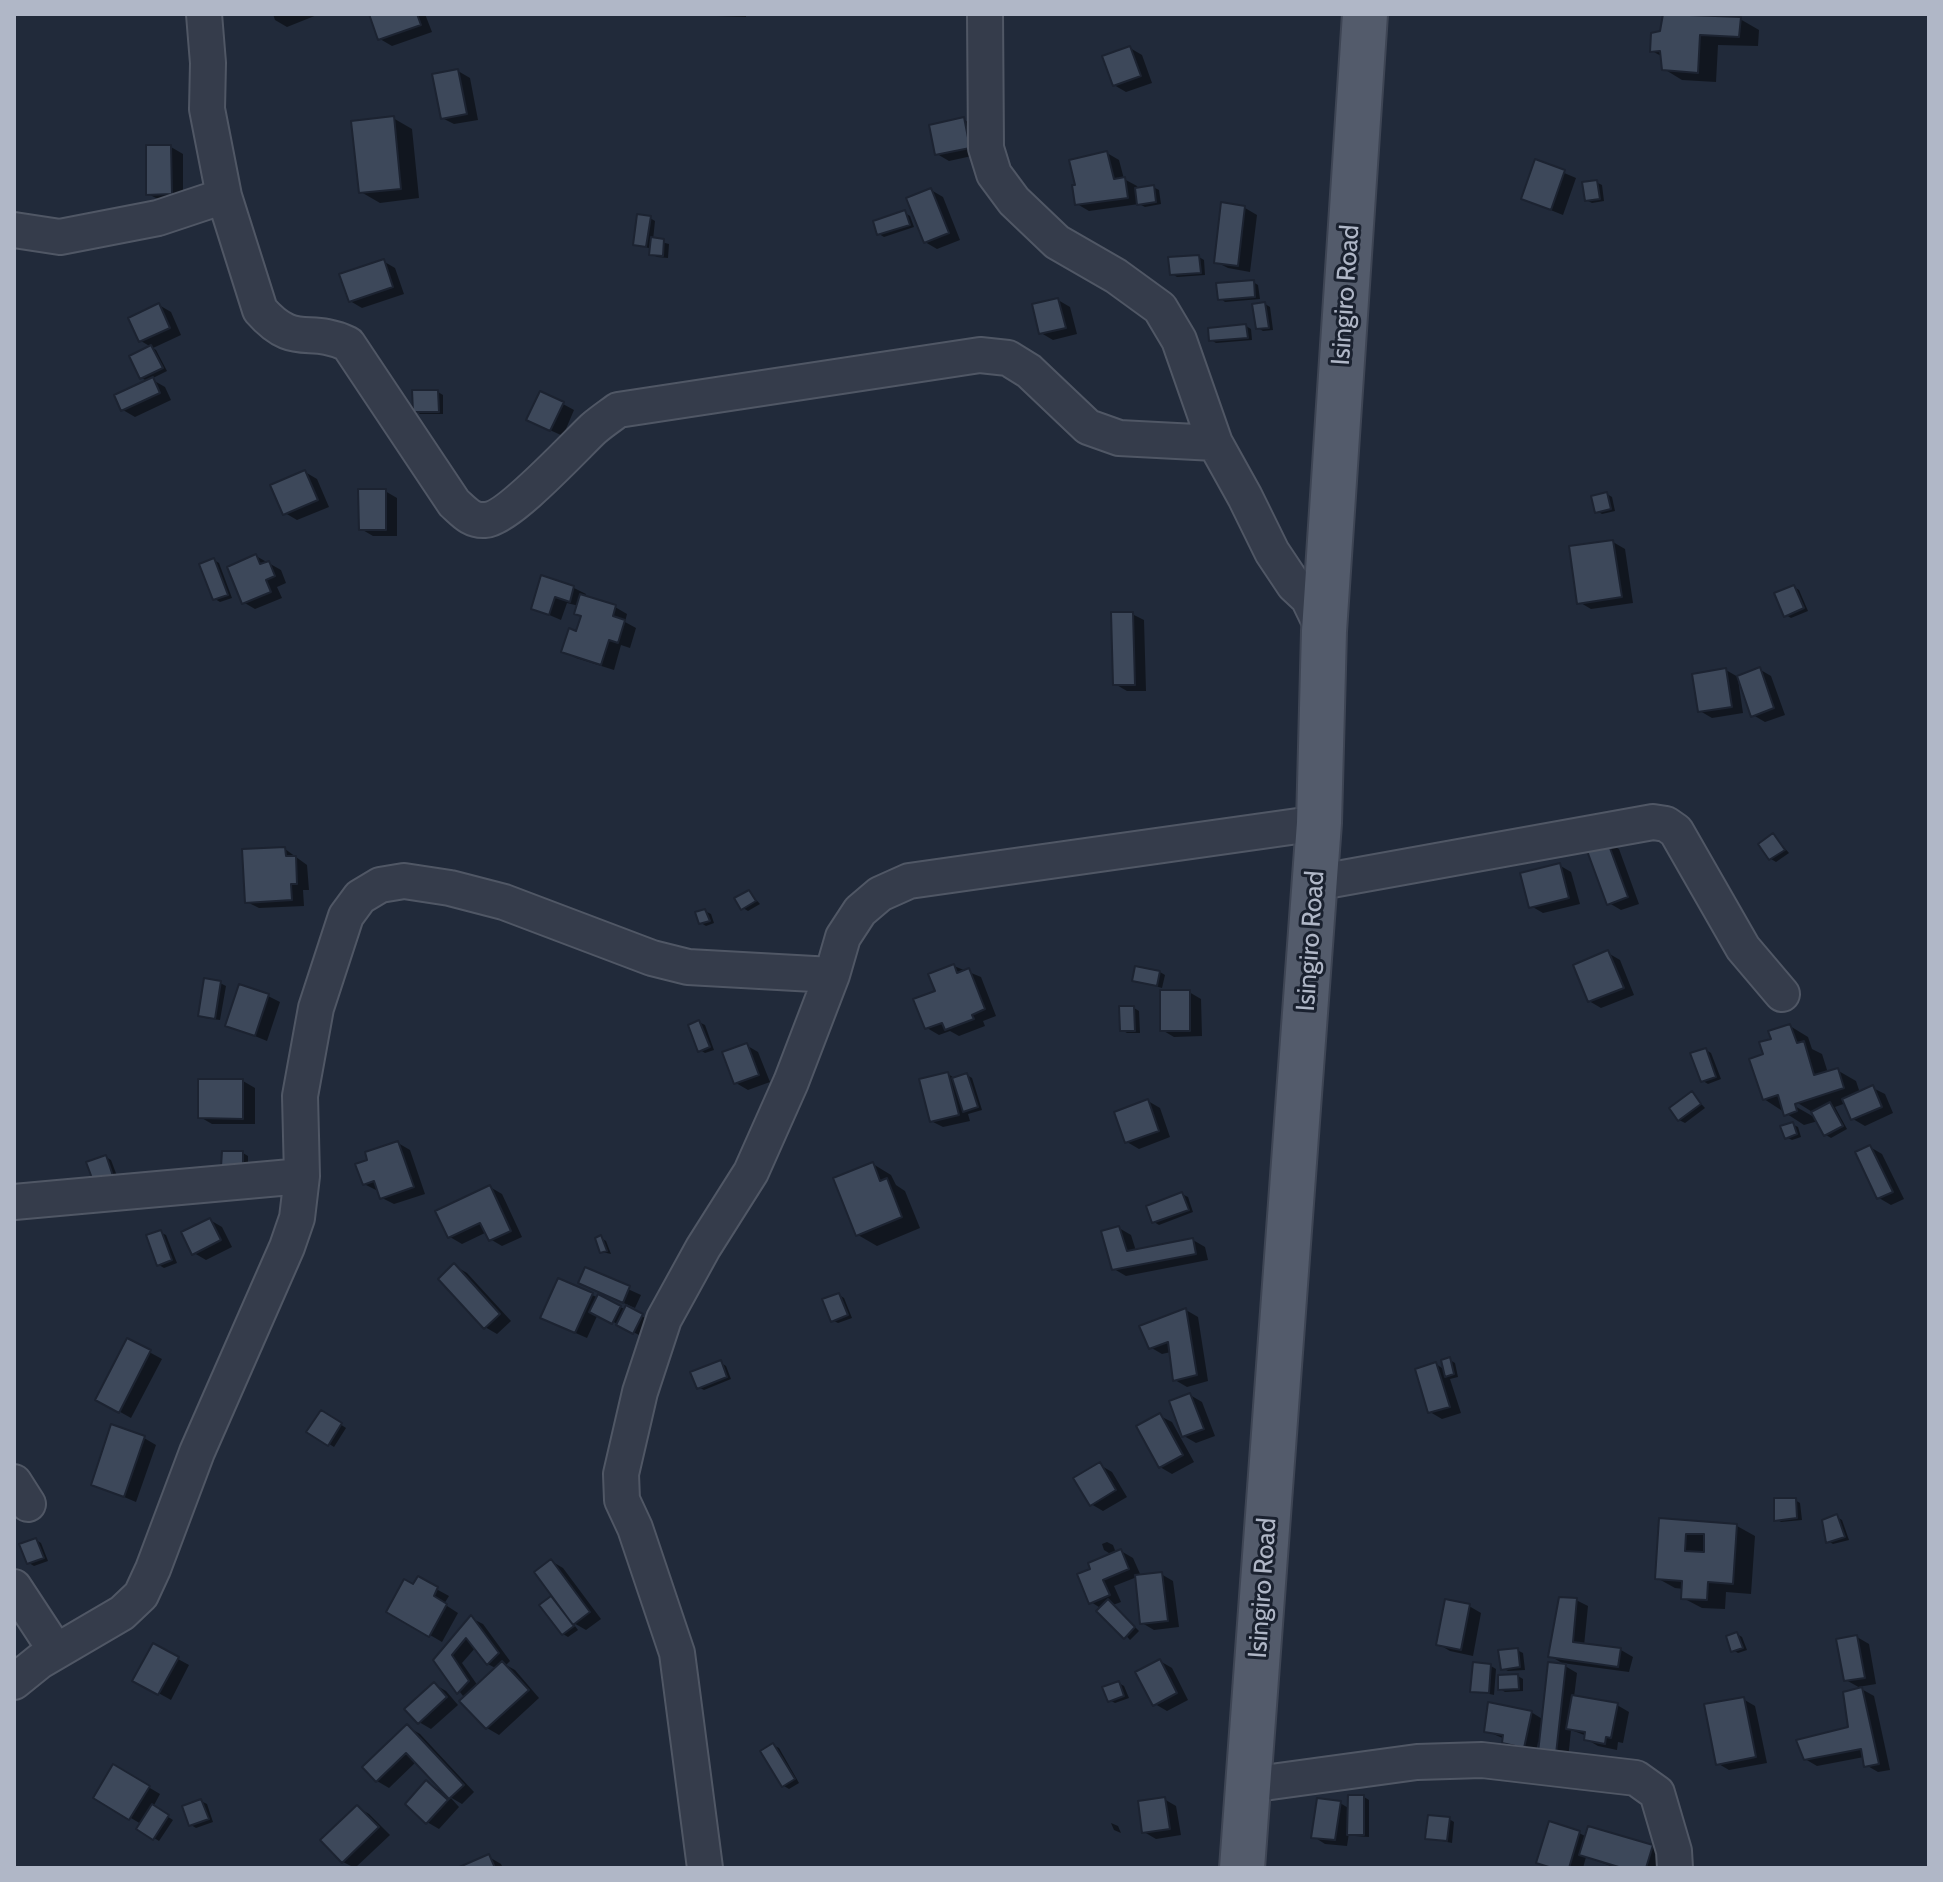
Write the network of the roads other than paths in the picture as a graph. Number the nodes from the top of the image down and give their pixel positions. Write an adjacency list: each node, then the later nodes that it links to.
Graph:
1 (204, 14): 4 (street)
2 (985, 14): 6 (street)
3 (1357, 17): 7 (main road, Isingiro Road)
4 (224, 196): 5 (street); 6 (street)
5 (14, 230)
6 (1215, 443): 7 (street)
7 (1324, 631): 8 (main road, Isingiro Road)
8 (1319, 823): 9 (main road, Isingiro Road); 10 (street)
9 (1315, 883): 11 (street); 16 (main road, Isingiro Road)
10 (832, 975): 12 (street); 17 (street)
11 (1782, 994)
12 (302, 1176): 13 (street); 15 (street)
13 (14, 1202)
14 (14, 1587): 15 (street)
15 (31, 1660)
16 (1249, 1785): 18 (main road, Isingiro Road); 19 (street)
17 (705, 1868)
18 (1242, 1868)
19 (1675, 1868)

